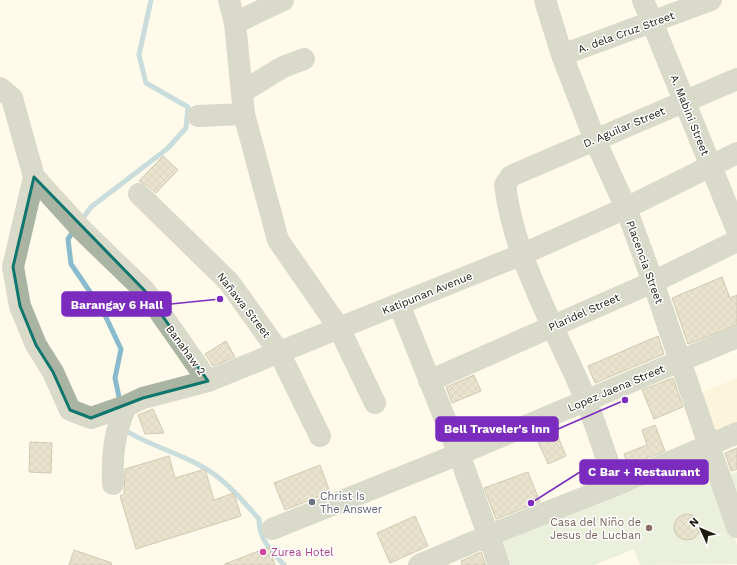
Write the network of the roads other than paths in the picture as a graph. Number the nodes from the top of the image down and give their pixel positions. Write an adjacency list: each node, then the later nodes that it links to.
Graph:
1 (230, 0): 6 (street)
2 (283, 0): 6 (street)
3 (545, 0): 8 (street, Placencia Street)
4 (644, 0): 7 (street, A. Mabini Street)
5 (711, 0): 7 (street, A. dela Cruz Street)
6 (235, 23): 12 (street)
7 (653, 23): 8 (street, A. dela Cruz Street); 13 (street, A. Mabini Street)
8 (562, 55): 16 (street, Placencia Street)
9 (304, 59): 12 (street)
10 (737, 79): 13 (street, D. Aguilar Street)
11 (0, 88): 19 (street)
12 (242, 92): 14 (street)
13 (684, 102): 16 (street, D. Aguilar Street); 18 (street, A. Mabini Street)
14 (244, 114): 15 (street); 28 (street)
15 (198, 116)
16 (595, 140): 21 (street, Placencia Street); 24 (street, D. Aguilar Street)
17 (737, 153): 18 (street, Katipunan Avenue)
18 (710, 165): 21 (street, Katipunan Avenue); 22 (street, A. Mabini Street)
19 (34, 177): 33 (street, Banahaw 2); 36 (street, Katipunan Avenue)
20 (139, 194): 30 (street, Nañawa Street)
21 (626, 208): 24 (street, Katipunan Avenue); 25 (street, Placencia Street)
22 (737, 230)
23 (737, 241): 25 (street, Plaridel Street)
24 (523, 254): 26 (street, Katipunan Avenue); 27 (street)
25 (653, 282): 27 (street, Plaridel Street); 31 (street, Placencia Street)
26 (399, 304): 28 (street, Katipunan Avenue); 32 (street)
27 (553, 325): 32 (street, Plaridel Street); 34 (street)
28 (339, 328): 30 (street, Katipunan Avenue); 35 (street)
29 (737, 337): 31 (street, Lopez Jaena Street)
30 (280, 352): 33 (street, Katipunan Avenue); 38 (street, Nañawa Street)
31 (680, 362): 34 (street, Lopez Jaena Street); 39 (street, Placencia Street)
32 (429, 380): 40 (street)
33 (208, 381): 36 (street, Katipunan Avenue)
34 (586, 401): 40 (street, Lopez Jaena Street); 42 (street)
35 (375, 403)
36 (122, 414): 41 (street)
37 (737, 433): 39 (street)
38 (320, 436)
39 (710, 445): 42 (street); 43 (street, Placencia Street)
40 (460, 454): 44 (street, Lopez Jaena Street); 45 (street)
41 (113, 484)
42 (616, 485): 45 (street)
43 (737, 527)
44 (272, 529)
45 (487, 536): 46 (street); 47 (street)
46 (419, 565)
47 (498, 565)

